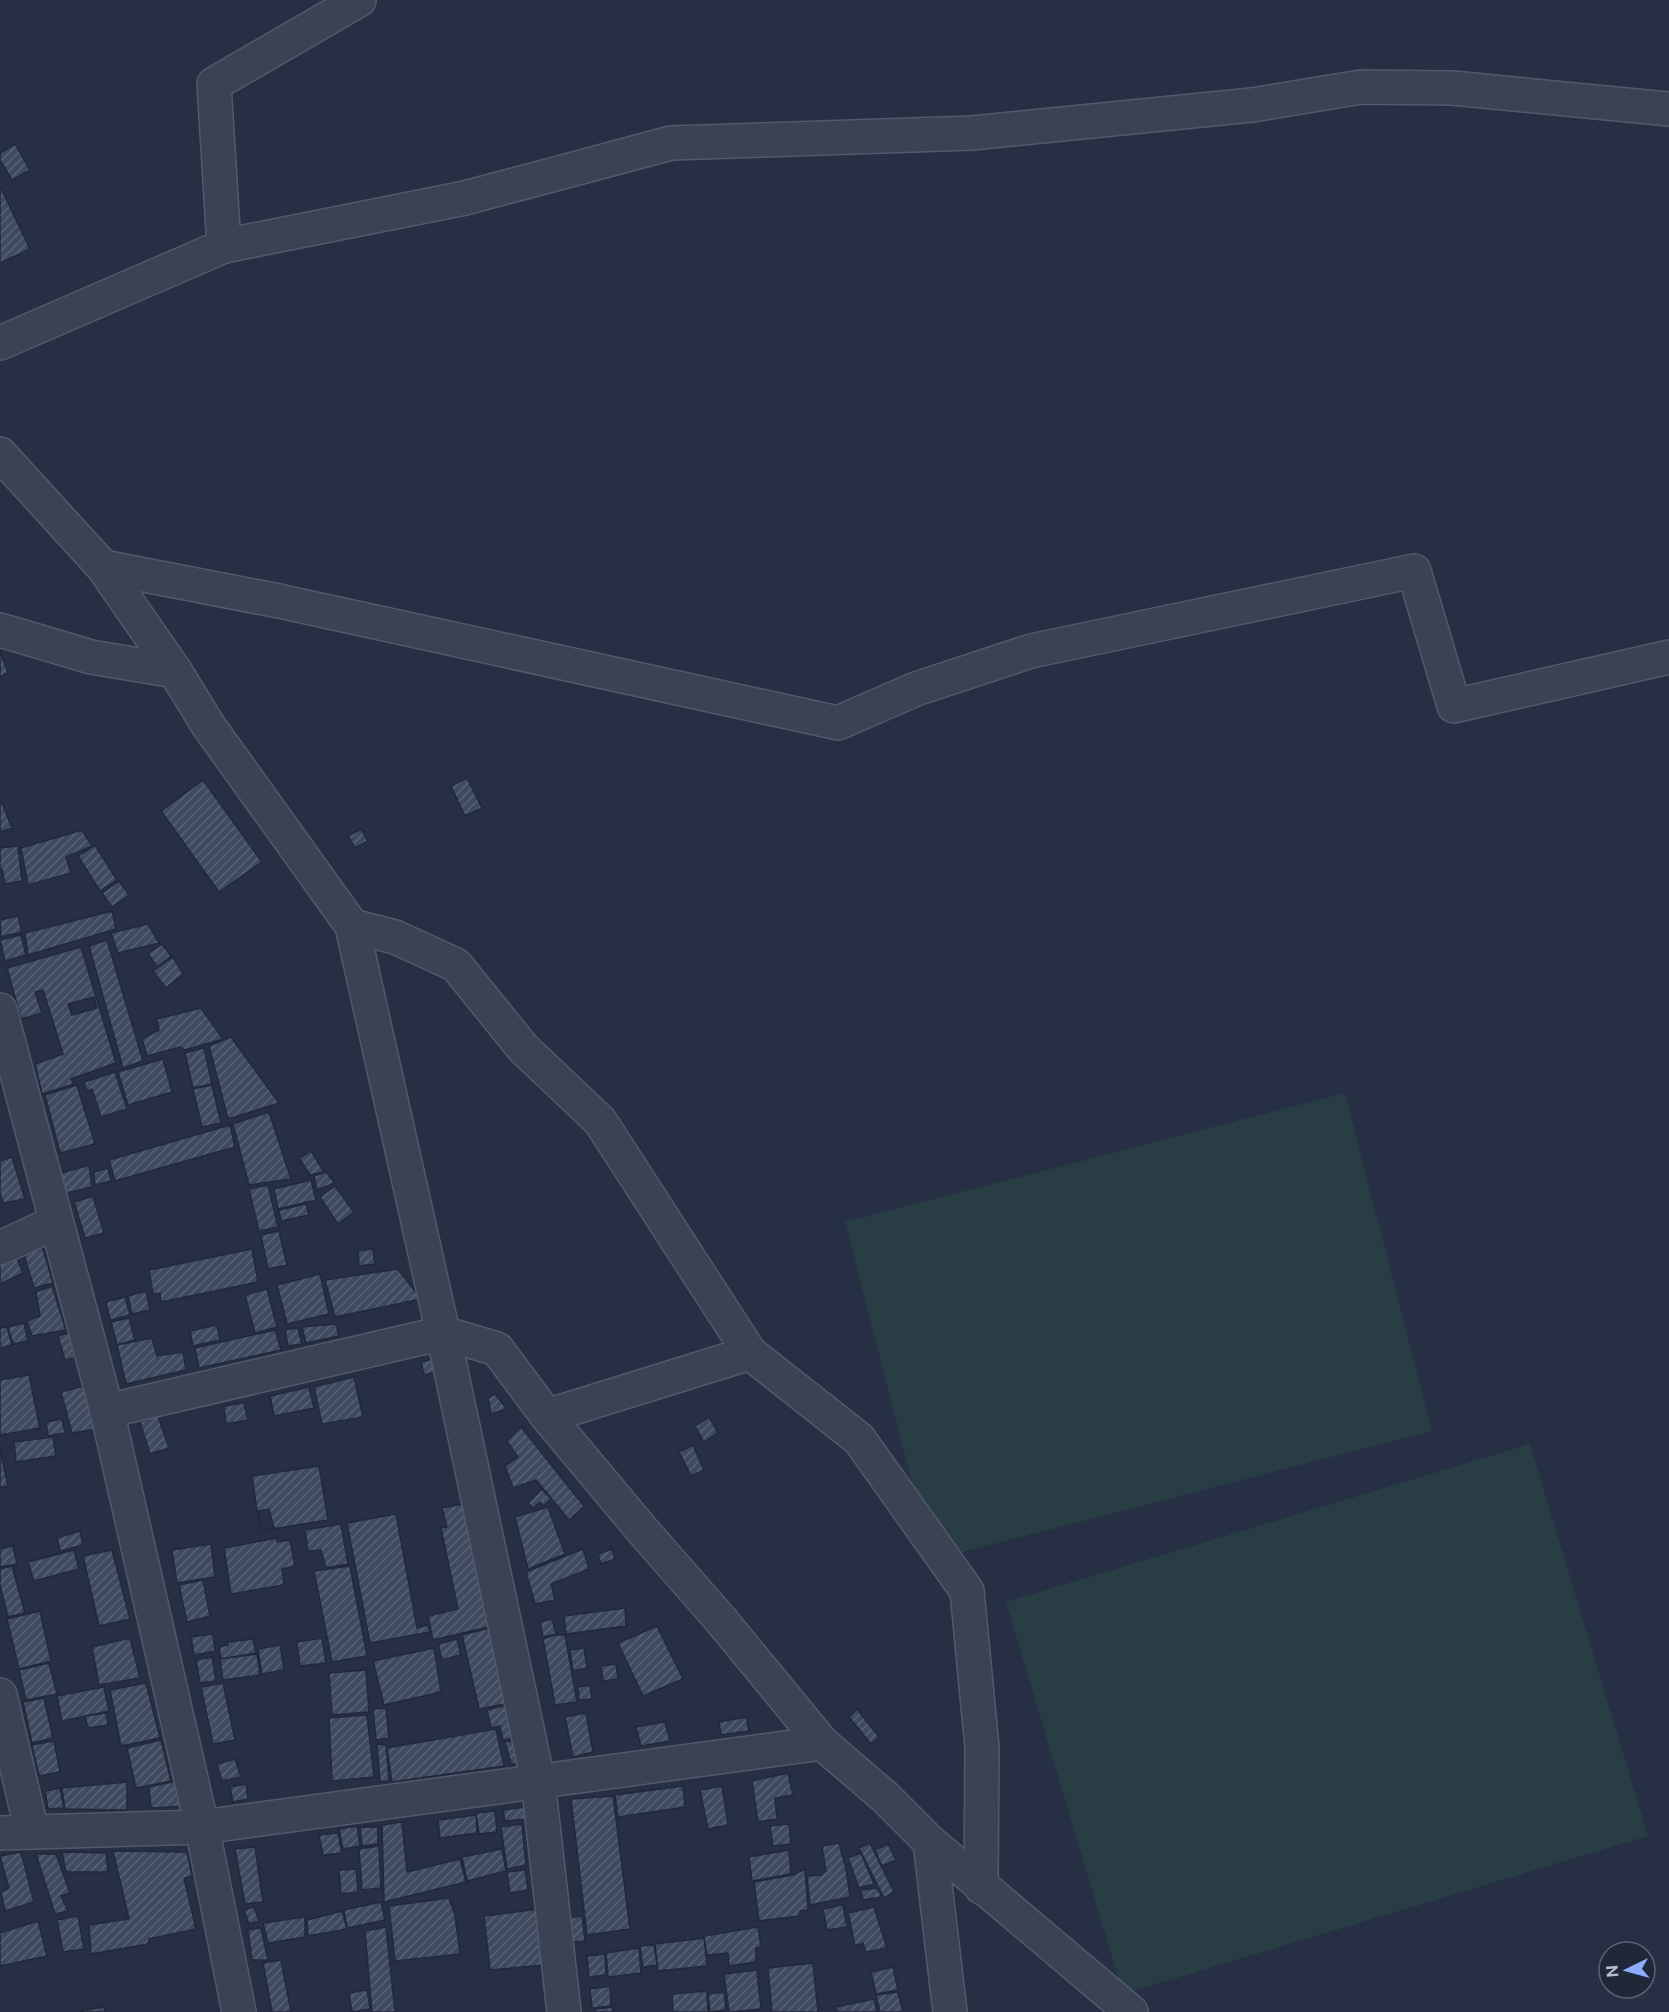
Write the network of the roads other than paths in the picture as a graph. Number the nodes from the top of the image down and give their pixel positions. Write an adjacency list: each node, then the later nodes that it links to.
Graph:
1 (359, 0): 3 (street)
2 (1669, 109): 3 (street)
3 (224, 246): 4 (street)
4 (0, 343)
5 (0, 454): 6 (street)
6 (103, 567): 8 (street); 9 (street)
7 (0, 630): 9 (street)
8 (1669, 657)
9 (175, 671): 10 (street)
10 (352, 926): 14 (street); 15 (street)
11 (0, 1010): 12 (street)
12 (56, 1222): 13 (street); 16 (street)
13 (0, 1248)
14 (443, 1333): 16 (street); 17 (street); 20 (street)
15 (750, 1353): 17 (street); 25 (street)
16 (107, 1410): 21 (street)
17 (547, 1416): 19 (street)
18 (0, 1695): 22 (street)
19 (822, 1743): 20 (street); 24 (street)
20 (538, 1781): 21 (street); 27 (street)
21 (202, 1827): 22 (street); 26 (street)
22 (33, 1832): 23 (street)
23 (0, 1833)
24 (930, 1842): 25 (street); 28 (street)
25 (981, 1887): 29 (street)
26 (239, 2012)
27 (564, 2012)
28 (950, 2012)
29 (1131, 2012)

